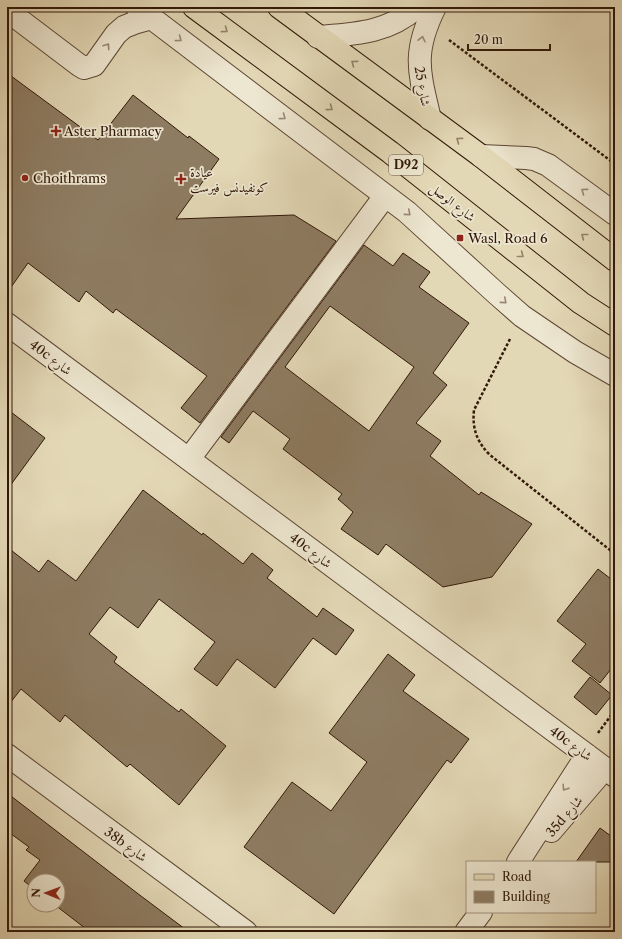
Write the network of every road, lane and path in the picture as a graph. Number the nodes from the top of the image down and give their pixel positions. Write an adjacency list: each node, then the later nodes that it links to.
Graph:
1 (8, 7): 5 (street, one-way to 5)
2 (194, 7): 15 (main road, شارع الوصل / D92, one-way to 15)
3 (279, 7): 6 (main road)
4 (426, 12): 6 (street); 7 (street, شارع 25, one-way to 4); 9 (path)
5 (145, 13): 10 (street, one-way to 10)
6 (318, 37): 7 (main road, one-way to 6)
7 (430, 119): 8 (main road, one-way to 7)
8 (481, 156): 11 (street, one-way to 8); 12 (main road, one-way to 8)
9 (615, 164)
10 (385, 196): 13 (street, one-way to 13); 17 (street)
11 (615, 214)
12 (615, 260)
13 (522, 316): 16 (street); 18 (path)
14 (7, 324): 17 (street, 40c شارع)
15 (615, 325)
16 (615, 375)
17 (188, 460): 20 (street, 40c شارع)
18 (615, 554)
19 (7, 755): 24 (street, 38b شارع)
20 (587, 755): 21 (street, 40c شارع); 22 (street, 35d شارع, one-way to 22)
21 (610, 772): 22 (street, 35d شارع)
22 (519, 861)
23 (480, 913): 25 (street)
24 (246, 932)
25 (466, 932)

